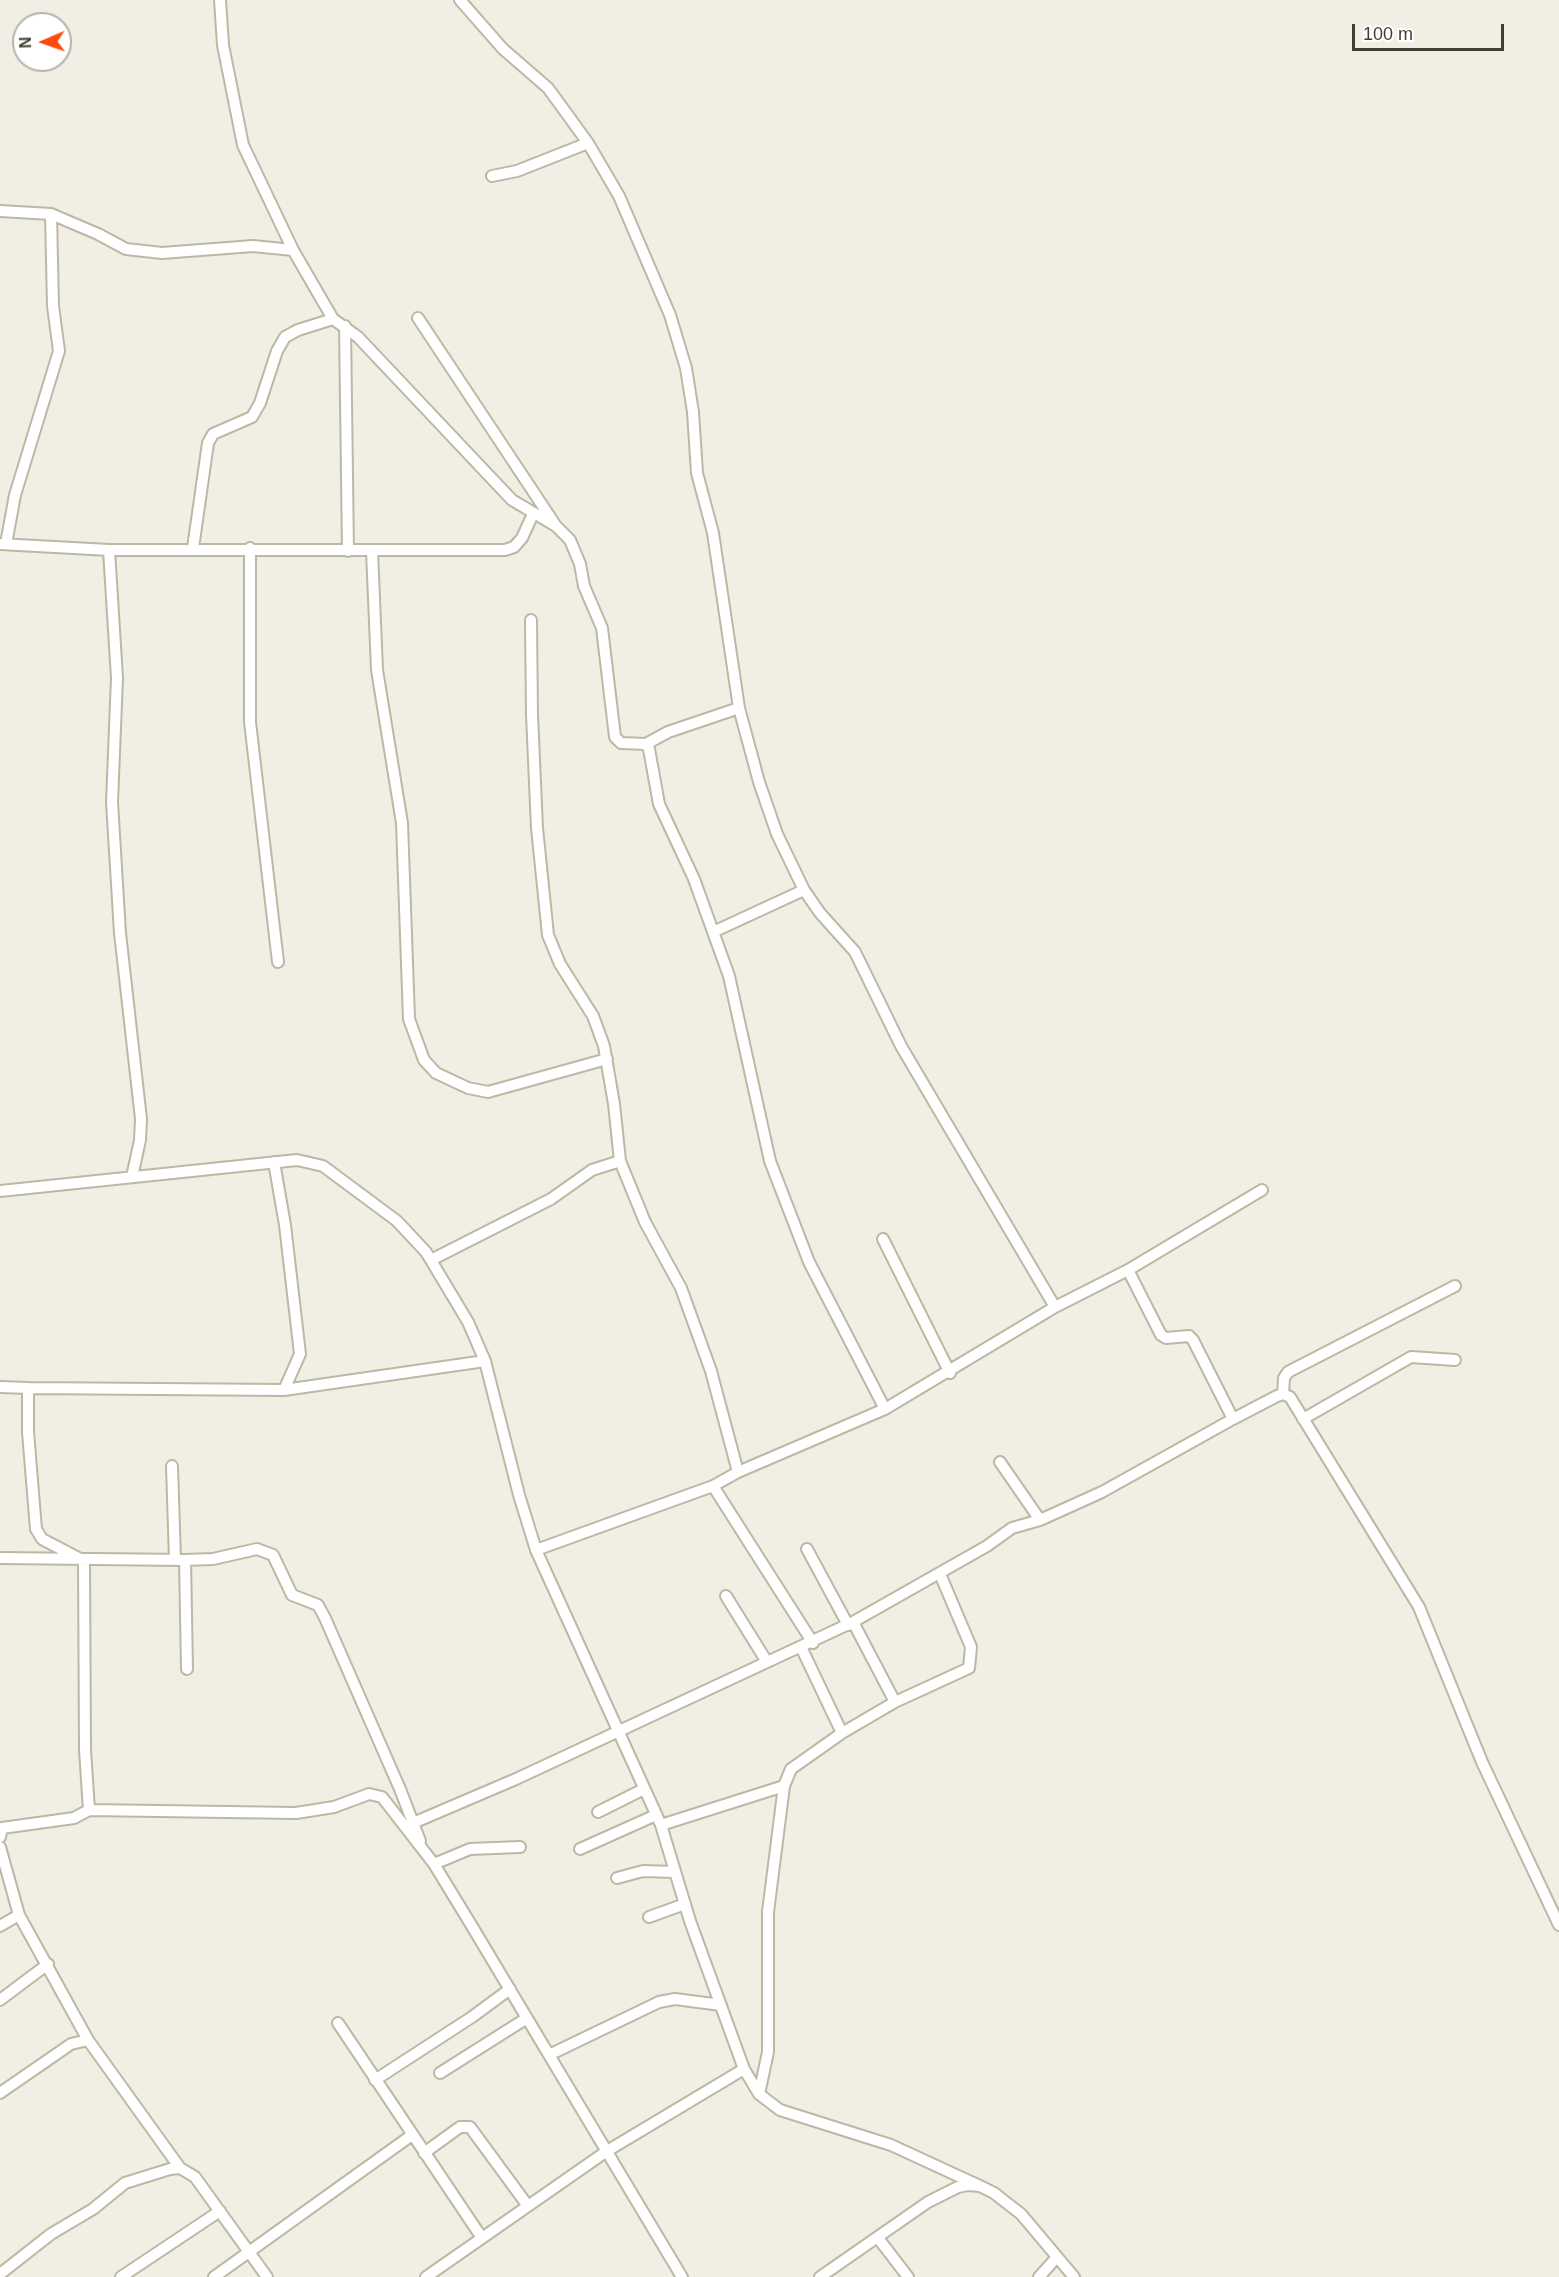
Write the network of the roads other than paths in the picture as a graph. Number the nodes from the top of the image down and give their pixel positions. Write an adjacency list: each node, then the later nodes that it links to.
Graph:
1 (220, 0): 7 (street)
2 (460, 0): 3 (street)
3 (588, 143): 4 (street); 20 (street)
4 (492, 176)
5 (0, 211): 6 (street)
6 (51, 214): 7 (street); 13 (street)
7 (293, 250): 9 (street)
8 (418, 318): 12 (street)
9 (333, 319): 10 (street); 14 (street)
10 (345, 326): 11 (street); 17 (street)
11 (533, 514): 12 (street); 18 (street)
12 (556, 526): 21 (street)
13 (3, 544): 16 (street)
14 (193, 548): 15 (street); 16 (street)
15 (250, 548): 17 (street); 24 (street)
16 (109, 550): 28 (street)
17 (348, 550): 18 (street)
18 (372, 551): 25 (street)
19 (531, 620): 25 (street)
20 (739, 708): 21 (street); 22 (street)
21 (646, 744): 23 (street)
22 (804, 890): 23 (street); 35 (street)
23 (713, 932): 43 (street)
24 (278, 962)
25 (607, 1059): 26 (street)
26 (620, 1161): 32 (street); 48 (street)
27 (274, 1162): 28 (street); 32 (street); 41 (street)
28 (132, 1176): 30 (street)
29 (1262, 1190): 33 (street)
30 (0, 1191)
31 (883, 1239): 38 (street)
32 (431, 1260): 37 (street)
33 (1128, 1270): 35 (street); 44 (street)
34 (1455, 1286): 42 (street)
35 (1055, 1308): 38 (street)
36 (1455, 1360): 45 (street)
37 (485, 1361): 41 (street); 52 (street)
38 (950, 1373): 43 (street)
39 (0, 1387): 40 (street)
40 (28, 1388): 41 (street); 55 (street)
41 (285, 1390)
42 (1283, 1394): 44 (street); 45 (street)
43 (885, 1409): 48 (street)
44 (1233, 1419): 50 (street)
45 (1303, 1419): 84 (street)
46 (1000, 1462): 50 (street)
47 (172, 1466): 54 (street)
48 (738, 1472): 49 (street)
49 (712, 1486): 52 (street); 59 (street)
50 (1040, 1520): 56 (street)
51 (807, 1549): 58 (street)
52 (536, 1550): 64 (street)
53 (0, 1558): 55 (street)
54 (180, 1560): 55 (street); 62 (street); 71 (street)
55 (84, 1561): 68 (street)
56 (939, 1574): 58 (street); 63 (street)
57 (726, 1596): 61 (street)
58 (851, 1624): 59 (street); 63 (street)
59 (813, 1643): 60 (street)
60 (801, 1647): 61 (street); 65 (street)
61 (767, 1662): 64 (street)
62 (187, 1669)
63 (895, 1702): 65 (street)
64 (618, 1732): 67 (street); 71 (street)
65 (842, 1733): 66 (street)
66 (784, 1786): 72 (street); 98 (street)
67 (644, 1789): 69 (street); 70 (street)
68 (89, 1810): 73 (street); 75 (street)
69 (598, 1812)
70 (656, 1815): 72 (street); 77 (street)
71 (413, 1823): 75 (street)
72 (661, 1826): 79 (street)
73 (0, 1837)
74 (0, 1847): 82 (street)
75 (422, 1847): 78 (street)
76 (520, 1847): 78 (street)
77 (580, 1849)
78 (434, 1864): 87 (street)
79 (675, 1872): 80 (street); 81 (street)
80 (617, 1878)
81 (685, 1904): 83 (street); 89 (street)
82 (19, 1915): 85 (street); 86 (street)
83 (649, 1917)
84 (1559, 1925)
85 (0, 1926)
86 (48, 1964): 88 (street); 92 (street)
87 (510, 1989): 90 (street); 96 (street)
88 (0, 2000)
89 (721, 2005): 93 (street); 94 (street)
90 (527, 2018): 93 (street); 95 (street)
91 (338, 2023): 96 (street)
92 (88, 2040): 97 (street); 102 (street)
93 (549, 2055): 100 (street)
94 (744, 2069): 98 (street); 100 (street)
95 (440, 2073)
96 (375, 2080): 99 (street)
97 (0, 2093)
98 (759, 2094): 103 (street)
99 (412, 2135): 101 (street); 108 (street)
100 (607, 2151): 104 (street); 115 (street)
101 (424, 2152): 104 (street); 106 (street)
102 (180, 2168): 105 (street); 110 (street)
103 (980, 2186): 107 (street); 109 (street)
104 (528, 2206): 106 (street)
105 (220, 2211): 108 (street); 111 (street)
106 (482, 2238): 114 (street)
107 (878, 2238): 116 (street); 117 (street)
108 (249, 2253): 112 (street); 113 (street)
109 (1057, 2257): 118 (street); 119 (street)
110 (0, 2274)
111 (121, 2277)
112 (214, 2277)
113 (267, 2277)
114 (426, 2277)
115 (682, 2277)
116 (820, 2277)
117 (908, 2277)
118 (1040, 2277)
119 (1074, 2277)

